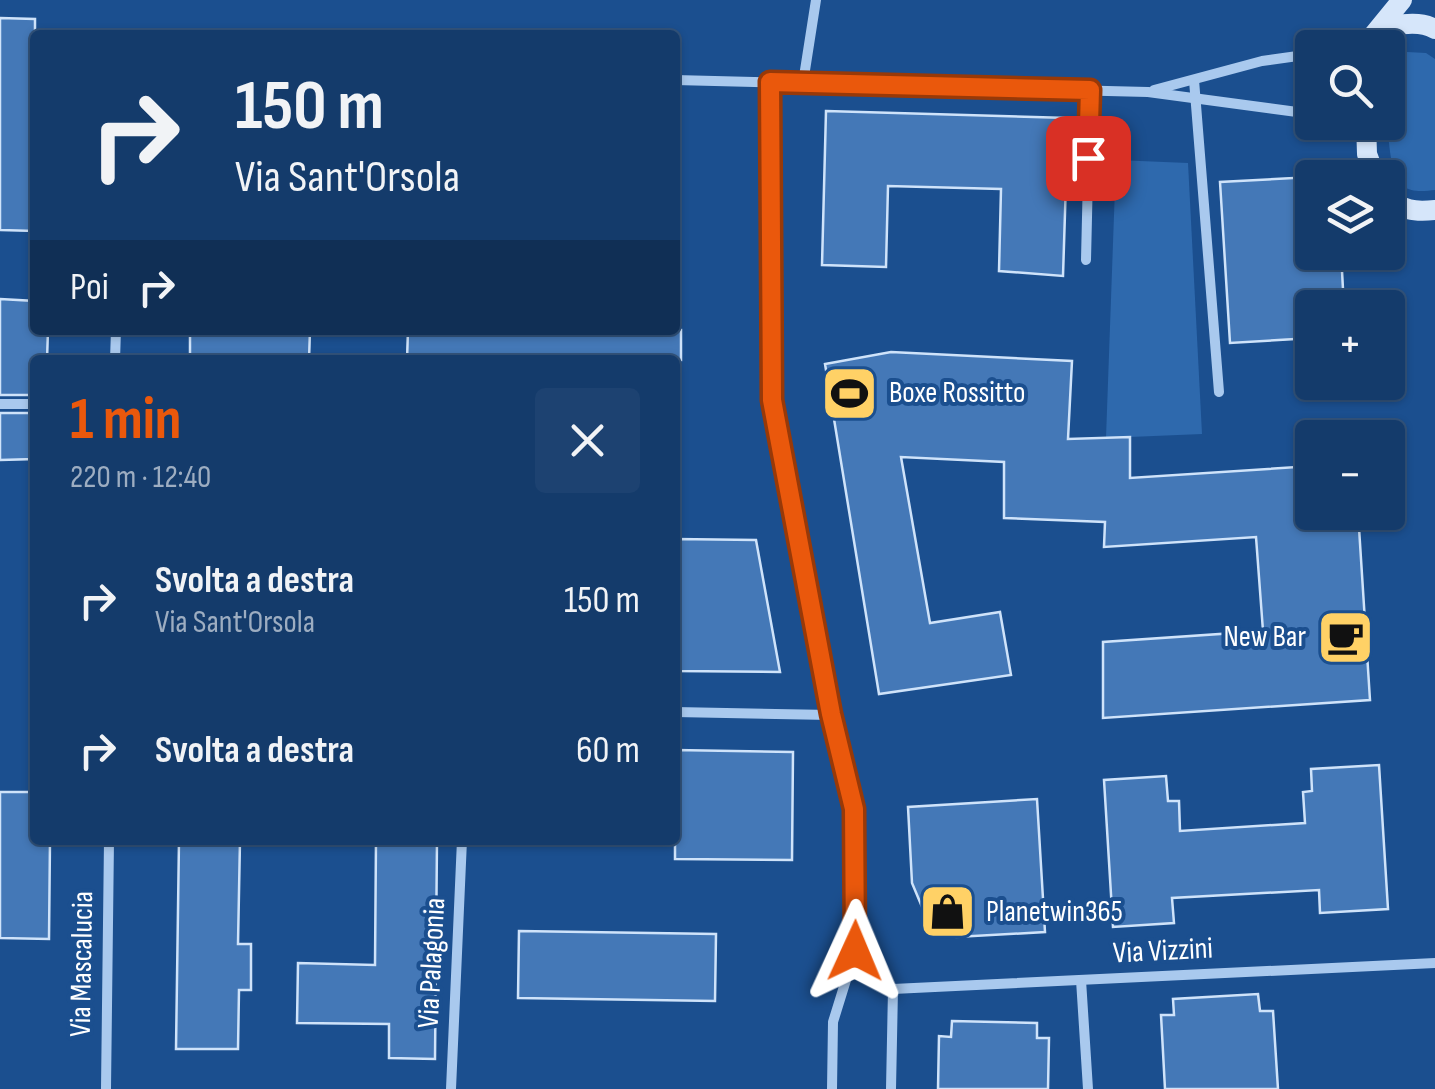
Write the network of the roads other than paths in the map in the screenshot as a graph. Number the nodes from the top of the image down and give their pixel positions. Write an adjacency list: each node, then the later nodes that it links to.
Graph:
1 (816, 0): 10 (street)
2 (1402, 0): 3 (street)
3 (1379, 30)
4 (1392, 30): 5 (street)
5 (1435, 30)
6 (1295, 56): 8 (street)
7 (680, 80): 9 (street)
8 (1194, 80): 12 (street); 13 (street)
9 (770, 82): 10 (street); 22 (street)
10 (803, 83): 11 (street)
11 (1090, 90): 12 (street); 17 (street)
12 (1148, 92): 13 (street)
13 (1198, 100): 14 (street); 18 (street)
14 (1295, 112)
15 (1405, 208): 16 (street)
16 (1435, 210)
17 (1086, 260)
18 (1219, 392)
19 (0, 404): 20 (street)
20 (30, 404)
21 (680, 712): 22 (street)
22 (831, 714): 25 (street)
23 (108, 845): 29 (street, Via Mascalucia)
24 (462, 845): 30 (street, Via Palagonia)
25 (855, 951): 28 (street); 31 (street)
26 (1435, 963): 27 (street, Via Vizzini)
27 (1081, 980): 28 (street, Via Vizzini); 33 (street)
28 (893, 989): 32 (street)
29 (106, 1089)
30 (451, 1089)
31 (832, 1089)
32 (891, 1089)
33 (1088, 1089)

